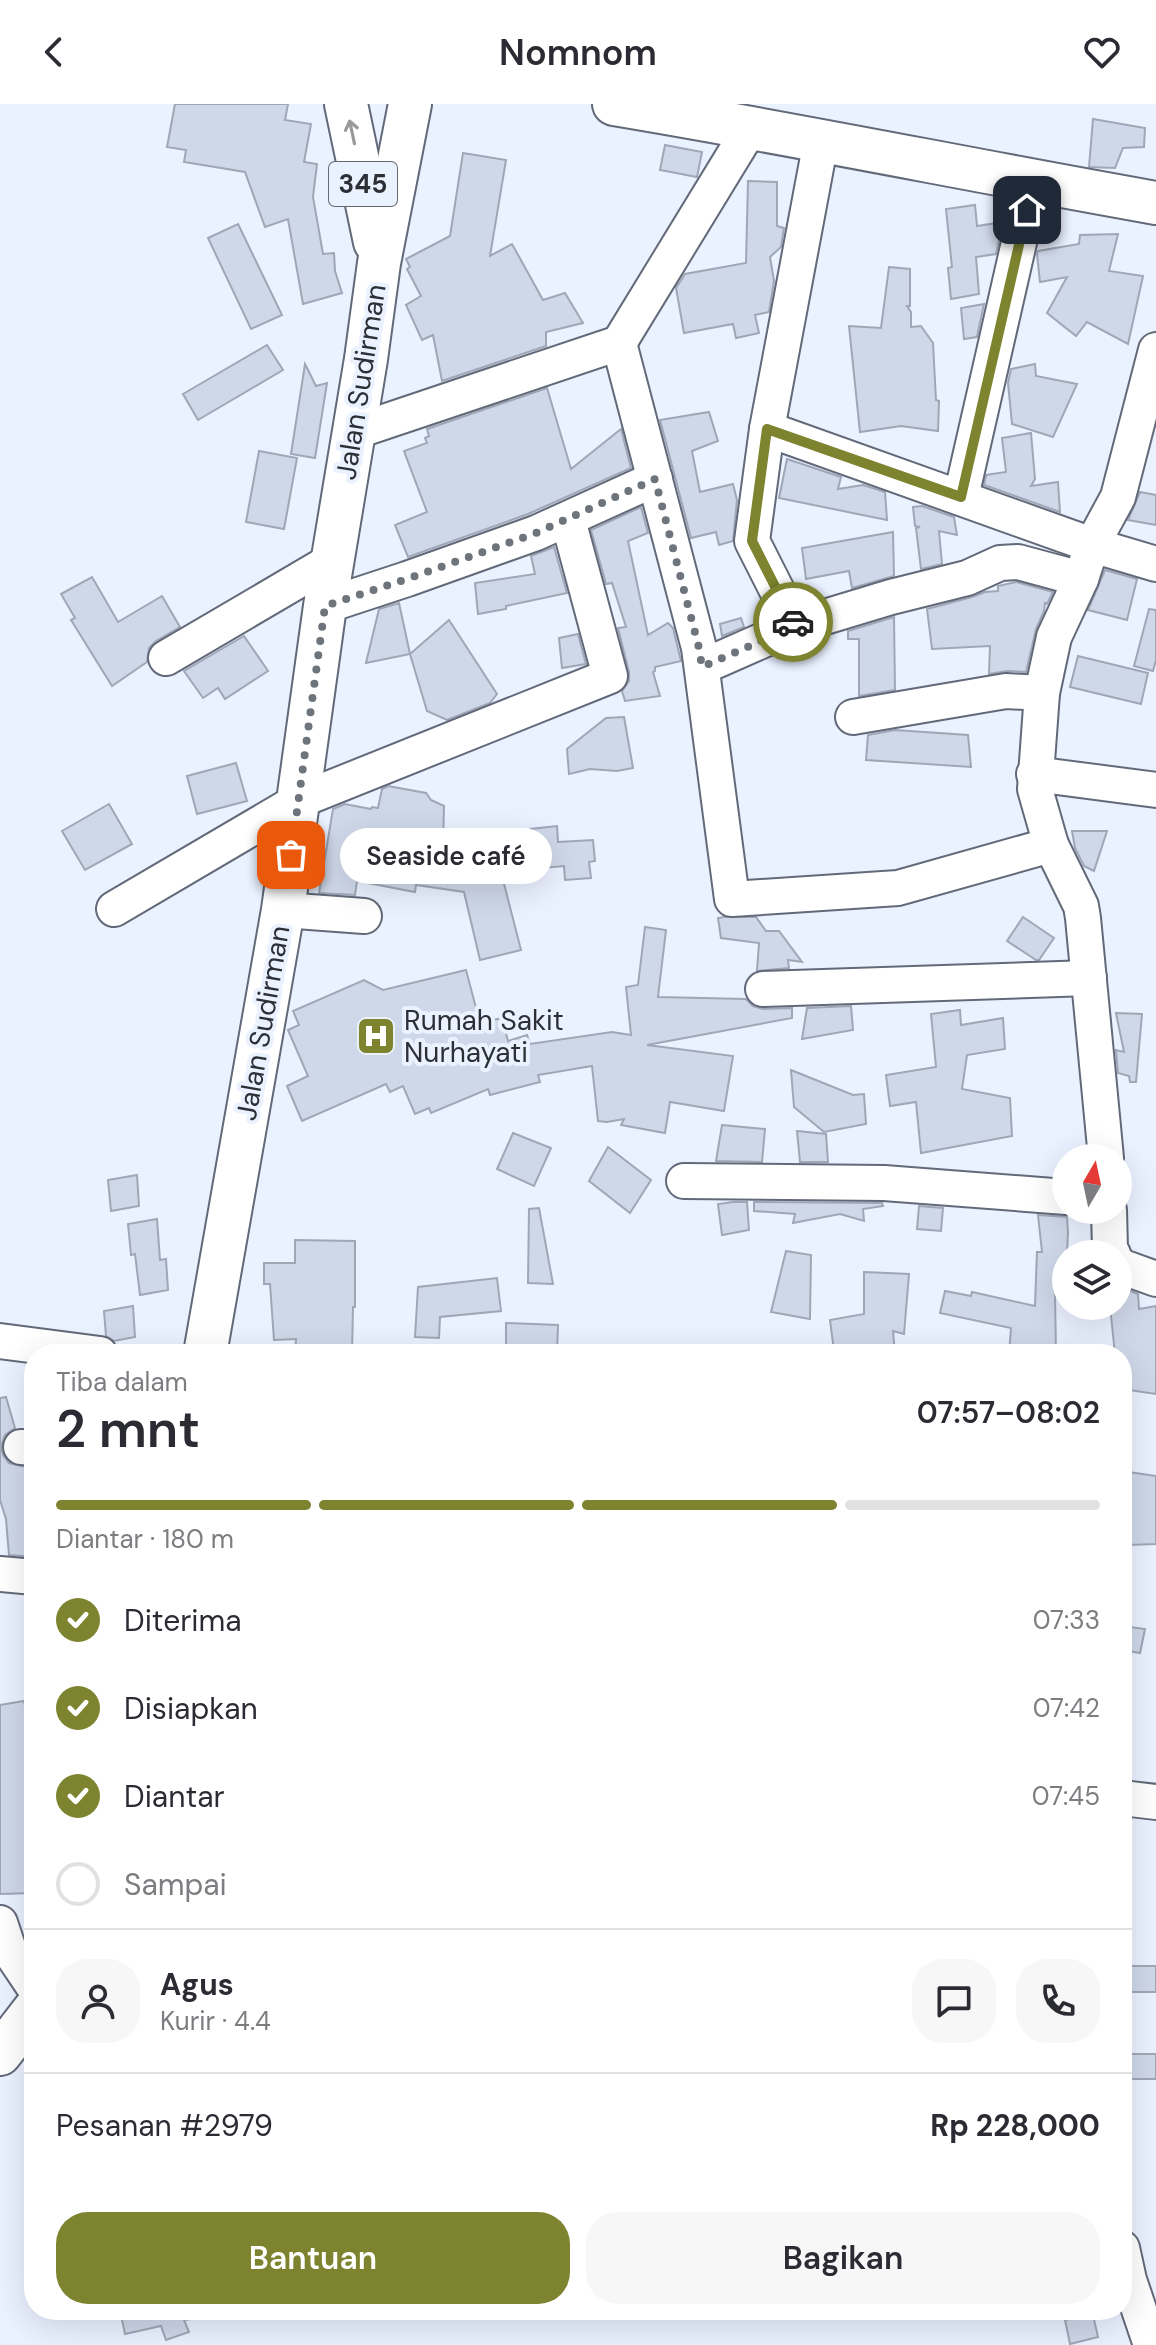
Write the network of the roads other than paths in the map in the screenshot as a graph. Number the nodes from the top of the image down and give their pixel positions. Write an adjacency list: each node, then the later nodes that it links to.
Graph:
1 (346, 104): 8 (main road, Jalan Sudirman / 345, one-way to 1)
2 (410, 104): 8 (main road, Jalan Sudirman)
3 (614, 104): 4 (main road)
4 (751, 127): 5 (main road); 9 (street)
5 (821, 141): 6 (main road); 11 (street)
6 (1033, 181): 7 (main road); 14 (street)
7 (1156, 203)
8 (379, 263): 12 (main road, Jalan Sudirman / 345)
9 (619, 343): 12 (street); 13 (street)
10 (1156, 350): 16 (street)
11 (767, 429): 14 (street); 21 (street)
12 (354, 432): 17 (main road, Jalan Sudirman / 345)
13 (655, 479): 15 (street); 23 (street)
14 (961, 497): 16 (street)
15 (568, 520): 20 (street); 28 (street)
16 (1092, 545): 18 (street); 19 (street)
17 (333, 560): 20 (main road, Jalan Sudirman / 345); 22 (street)
18 (1156, 564)
19 (1081, 579): 21 (street); 24 (street)
20 (325, 606): 28 (main road, Jalan Sudirman / 345)
21 (795, 626): 23 (street)
22 (166, 658)
23 (702, 667): 29 (street)
24 (1042, 693): 25 (street); 26 (street)
25 (853, 717)
26 (1034, 774): 27 (street); 29 (street)
27 (1156, 790)
28 (298, 801): 30 (street); 31 (main road, Jalan Sudirman / 345)
29 (1051, 845): 33 (street)
30 (114, 909)
31 (283, 910): 32 (street); 42 (main road, Jalan Sudirman / 345)
32 (364, 916)
33 (1089, 978): 34 (street); 35 (street)
34 (763, 989)
35 (1105, 1144)
36 (684, 1181): 37 (street)
37 (1052, 1196)
38 (1132, 1271): 39 (street)
39 (1156, 1279)
40 (0, 1341): 41 (street)
41 (24, 1344)
42 (207, 1344)
43 (0, 1574): 44 (street)
44 (24, 1576)
45 (1132, 1799): 46 (street)
46 (1156, 1802)
47 (0, 1923): 48 (street)
48 (24, 1972)
49 (24, 2023): 50 (main road)
50 (0, 2054)
51 (1132, 2289): 52 (street)
52 (1151, 2345)

